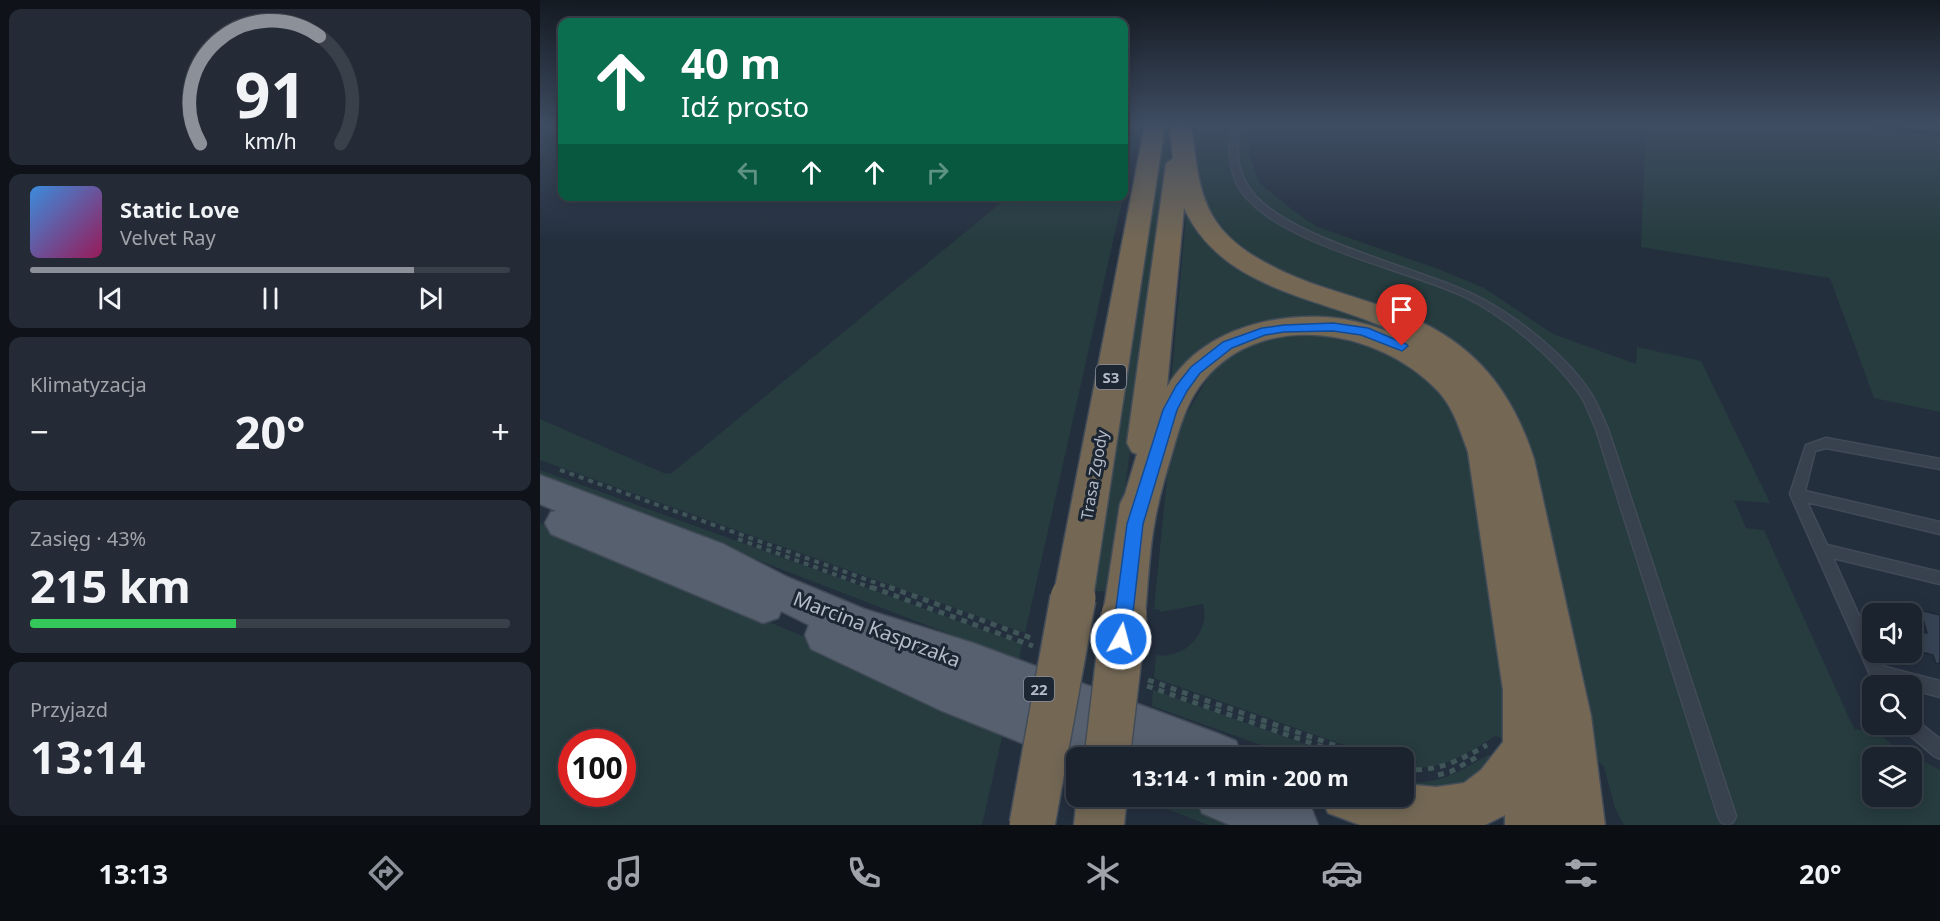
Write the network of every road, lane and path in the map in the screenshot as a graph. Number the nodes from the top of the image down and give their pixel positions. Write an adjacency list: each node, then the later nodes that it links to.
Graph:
1 (1164, 164): 13 (highway, Trasa Zgody / S3, bridge)
2 (1169, 164): 9 (highway, S3)
3 (1183, 164): 27 (highway)
4 (1235, 164): 33 (lane)
5 (1940, 464): 7 (lane)
6 (547, 476): 13 (path); 22 (main road, Marcina Kasprzaka / 22)
7 (1797, 494): 10 (lane); 11 (lane)
8 (540, 513): 20 (main road, Marcina Kasprzaka / 22)
9 (1135, 524): 21 (highway, S3, bridge); 25 (highway)
10 (1940, 528)
11 (1823, 550): 12 (lane); 14 (lane)
12 (1940, 578)
13 (1045, 649): 34 (highway, bridge); 35 (highway, Trasa Zgody / S3, bridge)
14 (1878, 675)
15 (1137, 676): 24 (path)
16 (1145, 685): 23 (path)
17 (1922, 686): 18 (lane)
18 (1940, 689)
19 (1922, 734): 26 (lane)
20 (1090, 747)
21 (1108, 747)
22 (1190, 747)
23 (1323, 747)
24 (1340, 747)
25 (1528, 748): 28 (path); 32 (highway); 39 (highway)
26 (1940, 750)
27 (1576, 767): 40 (highway); 41 (highway)
28 (1414, 770)
29 (1101, 807): 36 (highway)
30 (1247, 807): 37 (main road)
31 (1348, 807): 38 (main road)
32 (1391, 807)
33 (1727, 816)
34 (1010, 825)
35 (1032, 825)
36 (1099, 825)
37 (1293, 825)
38 (1393, 825)
39 (1530, 825)
40 (1580, 825)
41 (1591, 825)

